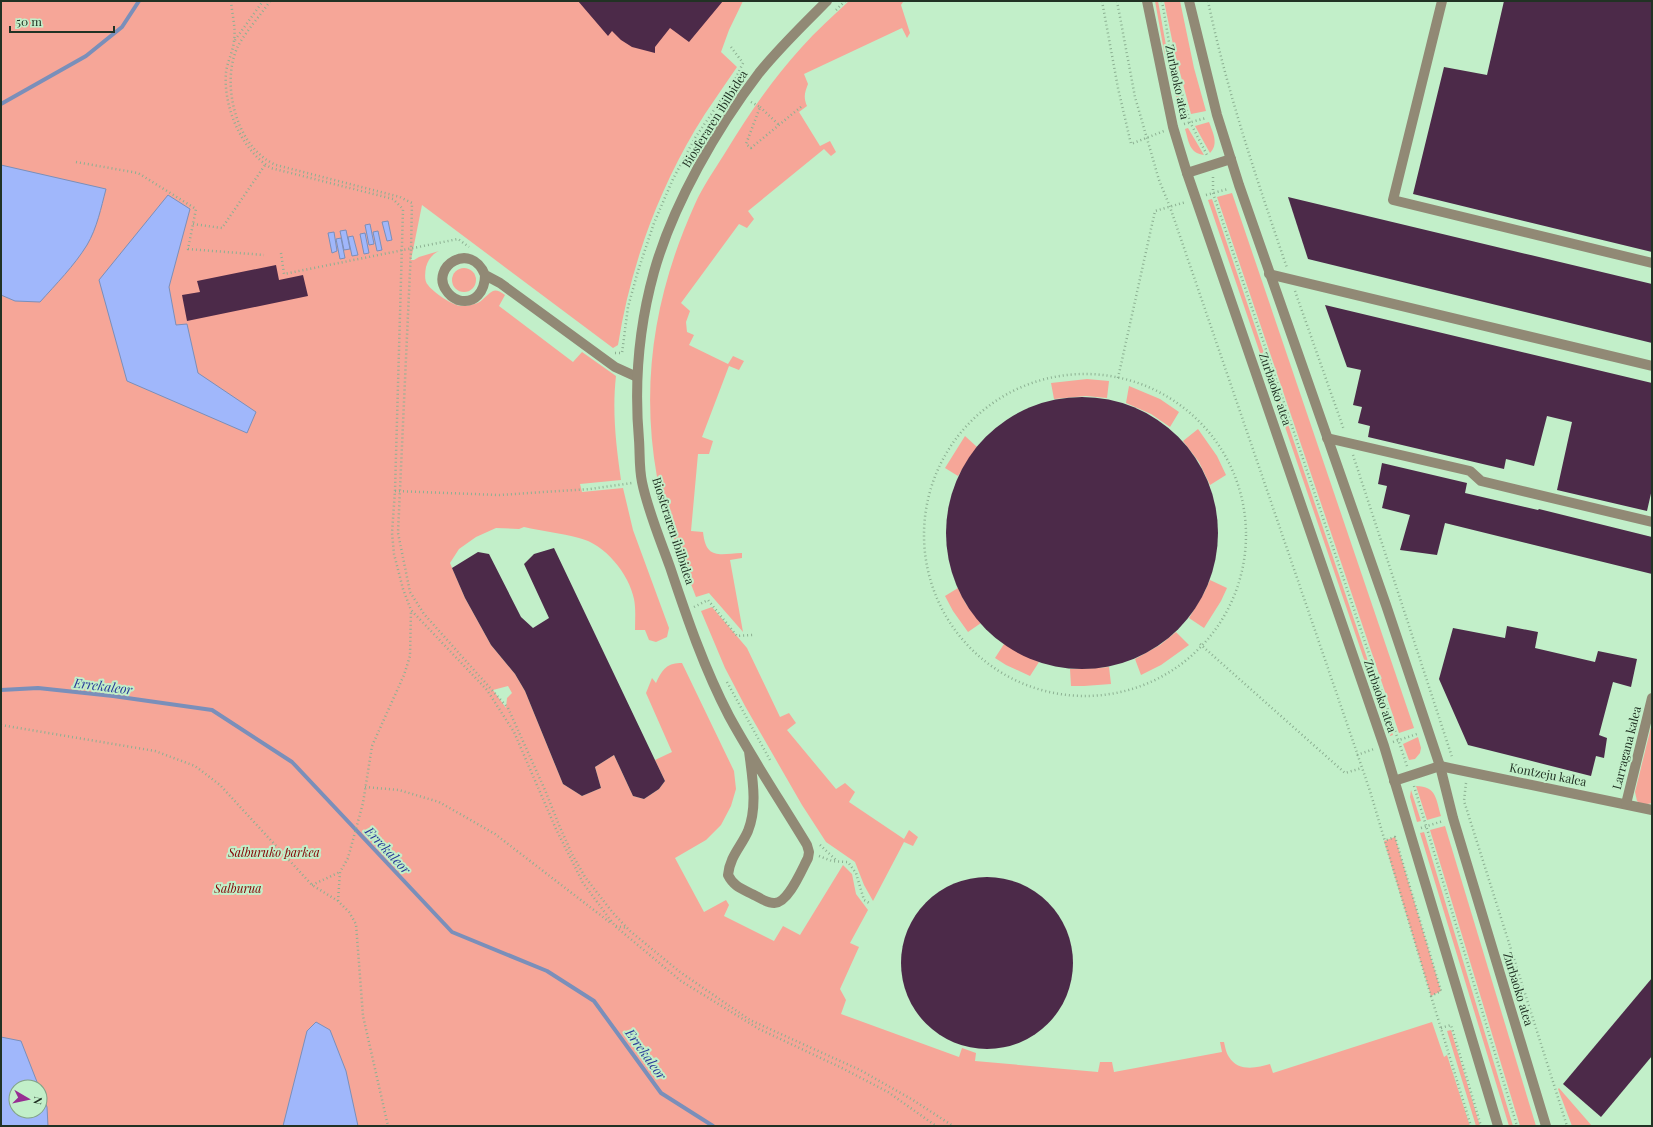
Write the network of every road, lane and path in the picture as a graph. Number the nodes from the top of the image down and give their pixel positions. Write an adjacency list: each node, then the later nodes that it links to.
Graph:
1 (231, 1): 14 (path)
2 (263, 1): 14 (path)
3 (270, 1): 43 (path)
4 (827, 1): 19 (street, Biosferaren ibilbidea)
5 (845, 1): 13 (path)
6 (1102, 1): 30 (path)
7 (1117, 1): 30 (path)
8 (1147, 1): 29 (street, Zurbaoko atea)
9 (1162, 1): 16 (path)
10 (1189, 1): 26 (street, Zurbaoko atea)
11 (1208, 1): 25 (path)
12 (1442, 1): 47 (street)
13 (835, 11)
14 (234, 40): 33 (path)
15 (731, 47): 18 (path)
16 (1171, 51)
17 (1172, 58): 27 (path)
18 (731, 86): 19 (path); 51 (path)
19 (743, 96): 21 (path); 53 (street, Biosferaren ibilbidea)
20 (756, 97): 21 (path)
21 (752, 103): 23 (path); 24 (path)
22 (802, 106): 28 (path)
23 (760, 107): 28 (path); 28 (path)
24 (748, 108)
25 (1235, 110): 26 (path); 36 (path)
26 (1217, 115): 27 (path); 31 (street, Zurbaoko atea)
27 (1190, 122): 29 (path); 34 (path)
28 (779, 124)
29 (1173, 127): 30 (path); 35 (street, Zurbaoko atea)
30 (1147, 139): 40 (path)
31 (1231, 159): 34 (street); 37 (street, Zurbaoko atea)
32 (76, 162): 41 (path)
33 (265, 165): 41 (path); 44 (path)
34 (1212, 165): 35 (street); 38 (path)
35 (1187, 173): 39 (street, Zurbaoko atea)
36 (1257, 179): 37 (path); 50 (path)
37 (1239, 185): 38 (path); 48 (street, Zurbaoko atea)
38 (1214, 193): 39 (path); 77 (path)
39 (1196, 199): 40 (path); 78 (street, Zurbaoko atea)
40 (1170, 207): 54 (path); 80 (path)
41 (193, 224): 46 (path)
42 (471, 248): 43 (path)
43 (411, 249): 44 (path); 60 (path)
44 (403, 251): 45 (path); 59 (path)
45 (281, 253)
46 (264, 255)
47 (1652, 263)
48 (1270, 274): 50 (street); 55 (street, Zurbaoko atea)
49 (485, 276): 49 (street); 53 (street)
50 (1291, 279): 52 (street); 56 (path)
51 (612, 353)
52 (1652, 366)
53 (637, 376): 58 (street, Biosferaren ibilbidea)
54 (1118, 378): 57 (path); 71 (path)
55 (1327, 438): 56 (street); 76 (street, Zurbaoko atea)
56 (1349, 443): 64 (street); 74 (path)
57 (1239, 477)
58 (642, 482): 60 (path); 68 (street, Biosferaren ibilbidea)
59 (395, 491): 60 (path); 67 (path)
60 (400, 491): 105 (path)
61 (1244, 491): 62 (path)
62 (1249, 513)
63 (1250, 521): 71 (path)
64 (1652, 522)
65 (692, 600): 66 (path)
66 (694, 607): 68 (path); 69 (path); 70 (path)
67 (411, 610): 88 (path); 104 (path)
68 (685, 611): 79 (street, Biosferaren ibilbidea)
69 (697, 612)
70 (753, 635)
71 (1200, 644): 84 (path)
72 (726, 680): 82 (path)
73 (1652, 698): 89 (street, Larragana kalea)
74 (1442, 724): 76 (path); 81 (path)
75 (1, 725): 101 (path)
76 (1428, 730): 77 (path); 83 (street, Zurbaoko atea)
77 (1398, 741): 78 (path); 86 (path)
78 (1384, 746): 80 (path); 87 (street, Zurbaoko atea)
79 (749, 750): 98 (street, Biosferaren ibilbidea); 98 (street, Biosferaren ibilbidea)
80 (1357, 755): 84 (path)
81 (1458, 758)
82 (773, 765)
83 (1440, 766): 85 (street, Kontzeju kalea); 86 (street); 92 (street, Zurbaoko atea)
84 (1362, 768): 96 (path)
85 (1467, 772): 89 (street, Kontzeju kalea); 91 (path)
86 (1411, 776): 87 (street); 93 (path)
87 (1394, 781): 94 (street, Zurbaoko atea)
88 (365, 787): 100 (path); 104 (path)
89 (1626, 804): 90 (street, Kontzeju kalea)
90 (1652, 810)
91 (1468, 814): 92 (path); 116 (path)
92 (1453, 818): 93 (path); 115 (street, Zurbaoko atea)
93 (1426, 827): 94 (path); 114 (path)
94 (1410, 832): 95 (path); 113 (street, Zurbaoko atea)
95 (1395, 837): 96 (path); 106 (path)
96 (1384, 841): 106 (path)
97 (819, 843): 99 (path)
98 (809, 852): 99 (path)
99 (838, 861): 103 (path)
100 (340, 872): 101 (path); 102 (path)
101 (312, 885): 102 (path)
102 (338, 901): 108 (path)
103 (871, 904)
104 (615, 926): 105 (path); 109 (path)
105 (627, 928): 110 (path)
106 (1431, 996): 107 (path)
107 (1442, 1028): 111 (path); 112 (path)
108 (388, 1126)
109 (936, 1126)
110 (953, 1126)
111 (1471, 1126)
112 (1481, 1126)
113 (1498, 1126)
114 (1517, 1126)
115 (1546, 1126)
116 (1567, 1126)

